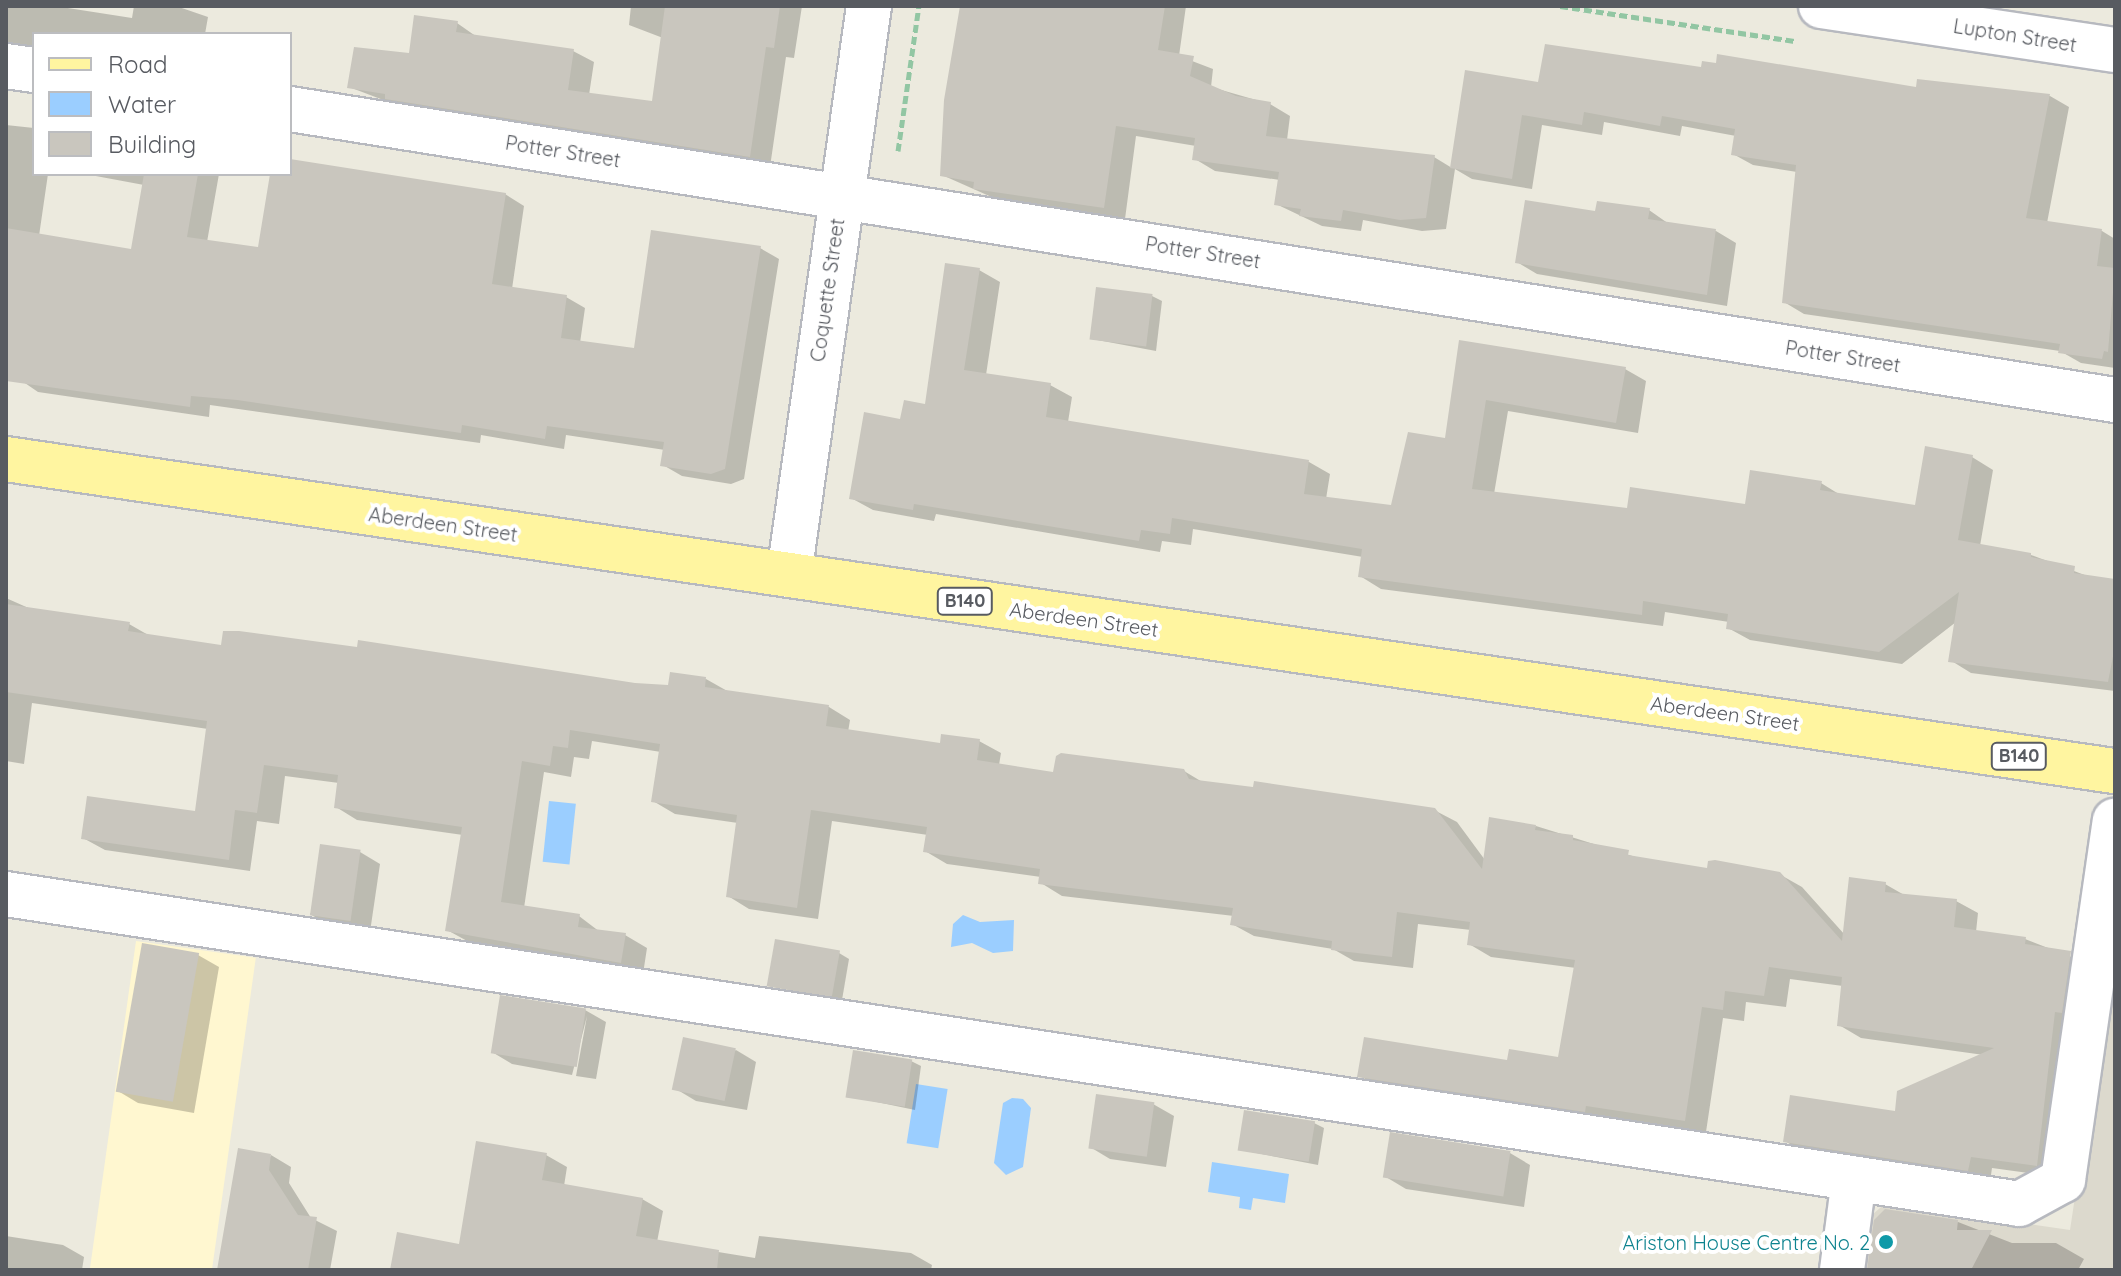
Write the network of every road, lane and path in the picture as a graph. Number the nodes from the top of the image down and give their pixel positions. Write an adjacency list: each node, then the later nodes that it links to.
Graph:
1 (869, 6): 7 (street, Coquette Street)
2 (1821, 6): 3 (street, Lupton Street)
3 (2115, 50)
4 (6, 66): 5 (street)
5 (32, 70)
6 (292, 109): 7 (street, Potter Street)
7 (840, 193): 8 (street, Potter Street); 10 (street, Coquette Street)
8 (2115, 400)
9 (6, 459): 10 (main road, Aberdeen Street / B140)
10 (789, 575): 11 (main road, Aberdeen Street / B140)
11 (2115, 771)
12 (2115, 821): 14 (street)
13 (6, 894): 14 (street)
14 (1854, 1179): 15 (street)
15 (1842, 1270)

